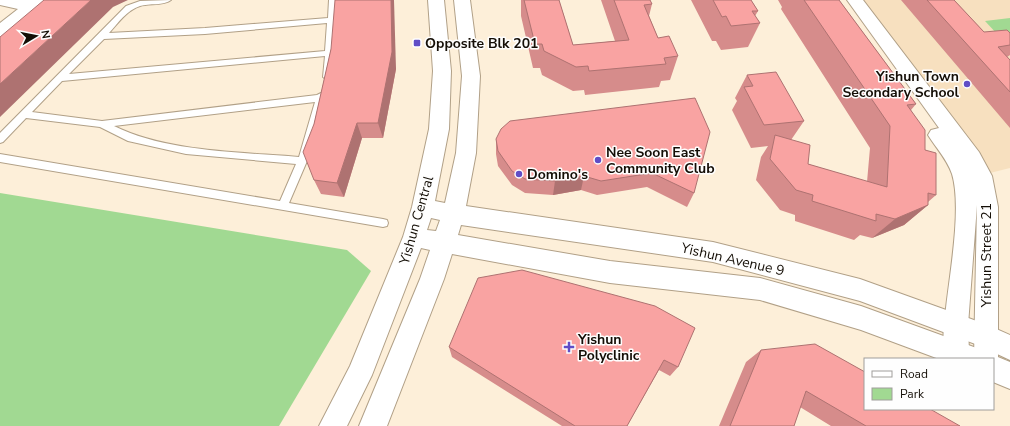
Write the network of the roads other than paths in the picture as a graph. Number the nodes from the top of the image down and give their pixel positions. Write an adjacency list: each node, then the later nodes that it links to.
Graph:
1 (166, 0): 10 (lane)
2 (333, 0): 8 (lane)
3 (436, 0): 20 (main road, Yishun Central)
4 (462, 0): 21 (main road)
5 (838, 0): 25 (street, Yishun Street 21)
6 (855, 0): 26 (street, Yishun Street 21)
7 (16, 4): 9 (street)
8 (332, 20): 10 (lane); 11 (lane)
9 (0, 32)
10 (100, 36): 12 (lane)
11 (329, 53): 12 (lane); 13 (lane)
12 (61, 78): 14 (lane)
13 (320, 98): 15 (lane); 18 (lane)
14 (25, 115): 15 (lane); 16 (lane)
15 (102, 124): 18 (lane)
16 (0, 139)
17 (0, 158): 19 (lane)
18 (302, 162): 19 (lane)
19 (282, 207): 22 (lane)
20 (423, 207): 21 (main road, Yishun Avenue 9); 23 (main road, Yishun Central)
21 (453, 214): 24 (main road); 25 (main road, Yishun Avenue 9)
22 (383, 223)
23 (414, 237): 24 (main road, Yishun Avenue 9); 31 (main road, Yishun Central)
24 (443, 244): 28 (main road, Yishun Avenue 9); 32 (main road)
25 (956, 325): 26 (main road, Yishun Avenue 9); 28 (street, Yishun Street 21)
26 (985, 347): 27 (main road, Yishun Avenue 9)
27 (1010, 348)
28 (965, 356)
29 (994, 368): 30 (main road)
30 (1010, 376)
31 (333, 426)
32 (373, 426)

